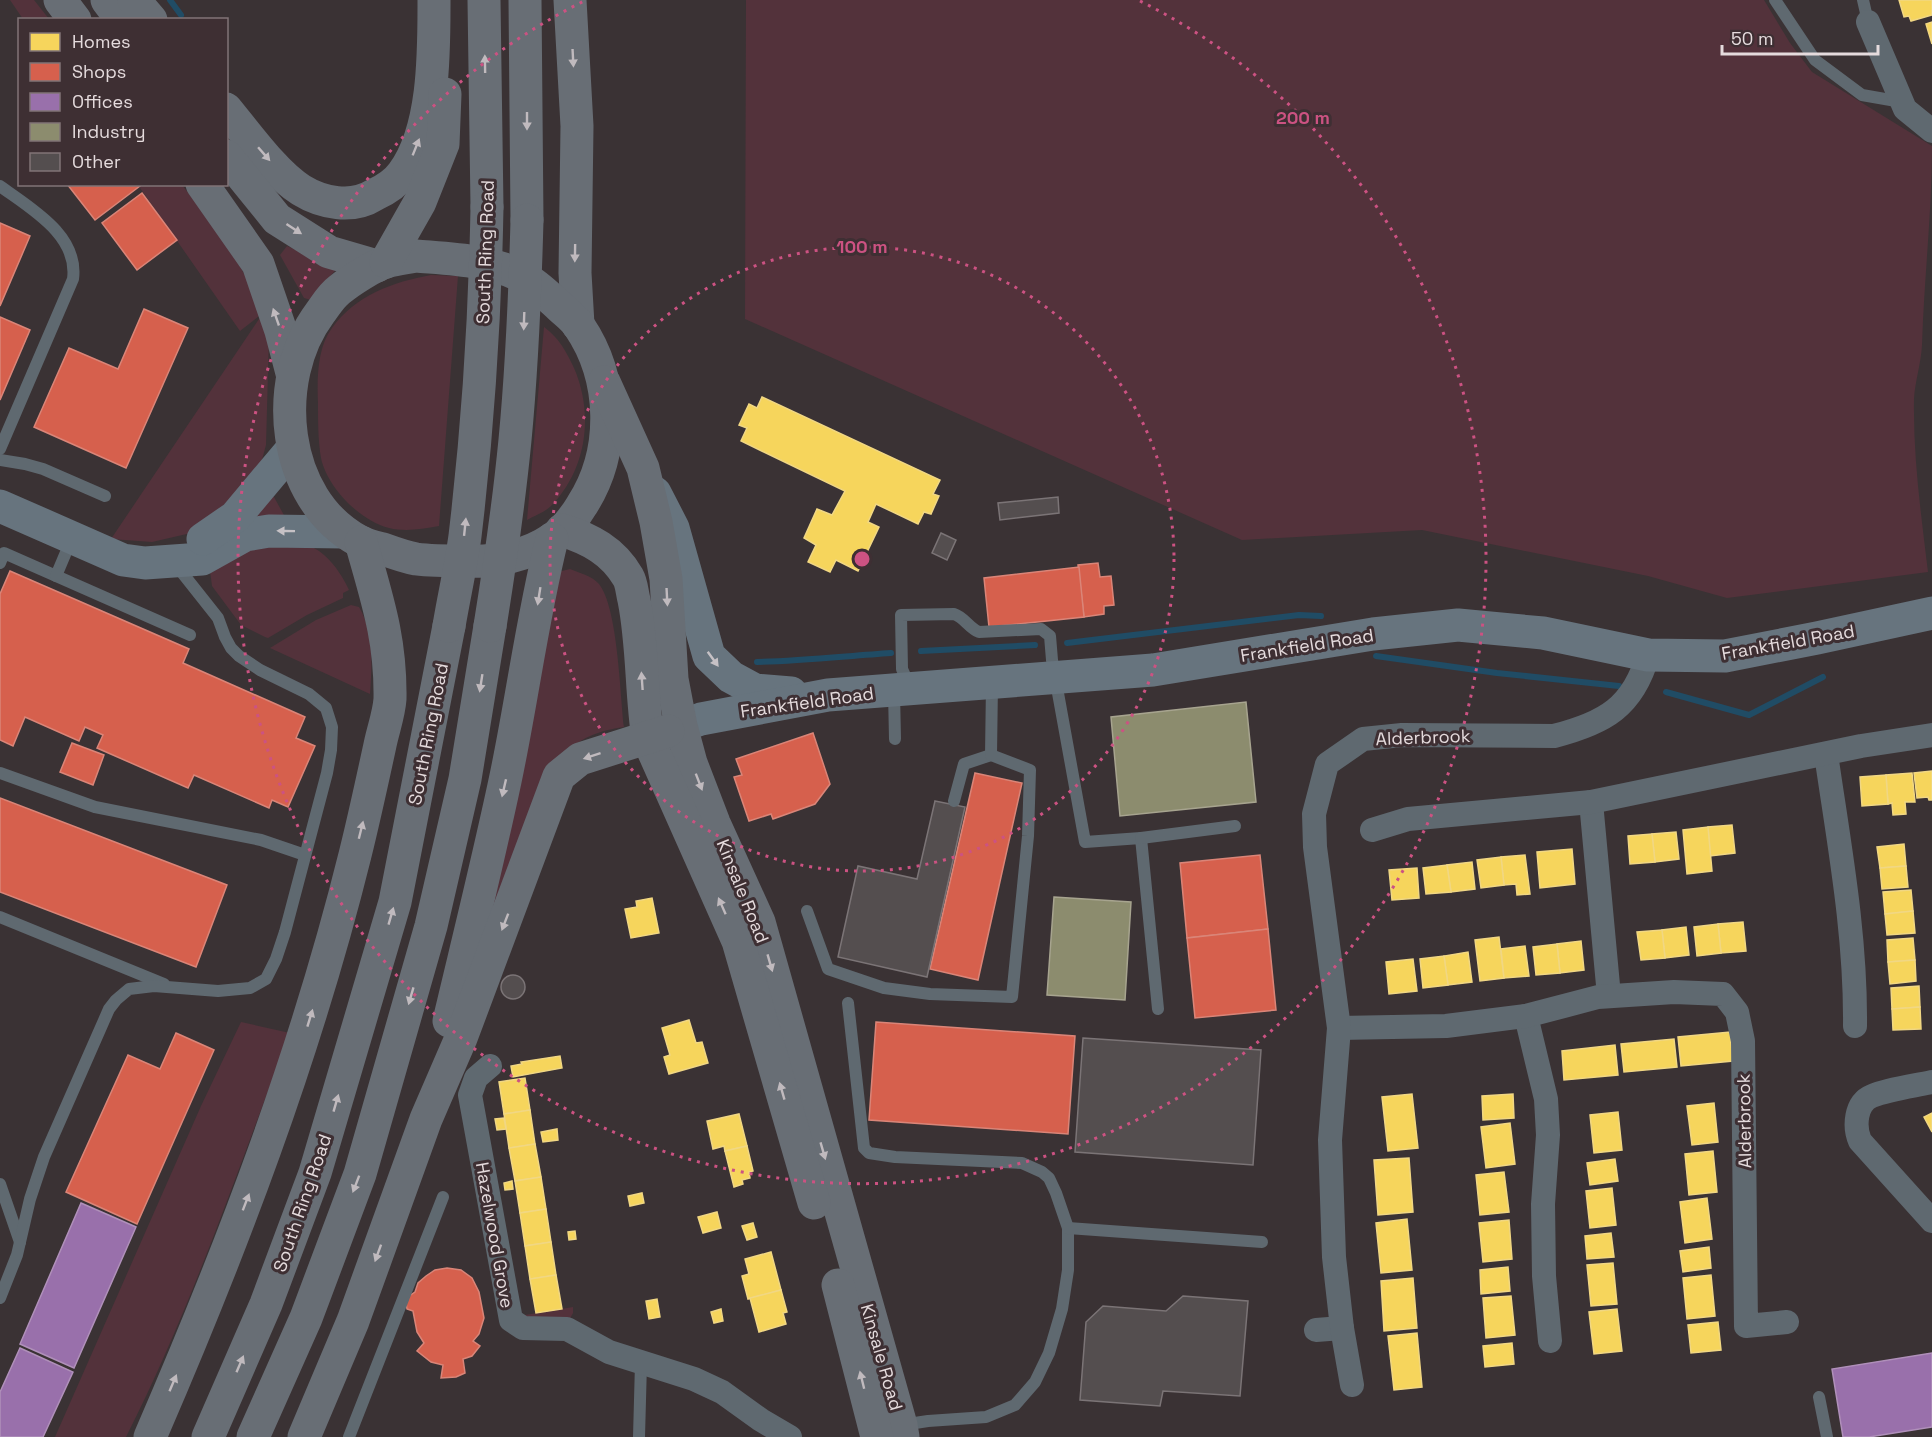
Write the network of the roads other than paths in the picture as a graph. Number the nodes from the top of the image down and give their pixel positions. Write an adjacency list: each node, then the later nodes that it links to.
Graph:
1 (107, 0): 10 (highway)
2 (134, 0): 11 (highway)
3 (434, 0): 13 (highway, one-way to 3)
4 (443, 0): 18 (highway)
5 (484, 0): 82 (highway, South Ring Road, one-way to 5, bridge)
6 (525, 0): 83 (highway, one-way to 83, bridge)
7 (570, 0): 19 (highway, one-way to 19)
8 (1775, 0): 12 (lane)
9 (1866, 11): 12 (street)
10 (120, 18)
11 (149, 18)
12 (1902, 102): 14 (street)
13 (228, 111)
14 (1932, 131)
15 (228, 158): 18 (highway, one-way to 18)
16 (0, 186): 23 (lane)
17 (203, 186): 20 (highway, one-way to 17)
18 (381, 264): 19 (highway); 20 (highway)
19 (578, 325): 21 (highway)
20 (292, 373): 22 (highway)
21 (604, 382): 25 (highway, Kinsale Road); 28 (highway)
22 (294, 448): 29 (highway); 32 (street)
23 (0, 449)
24 (0, 460): 26 (lane)
25 (643, 468): 40 (street, one-way to 40); 41 (highway, Kinsale Road, one-way to 41)
26 (105, 496)
27 (0, 506): 30 (street)
28 (557, 535): 29 (highway); 43 (highway, Kinsale Road, one-way to 28); 65 (highway, one-way to 65)
29 (352, 537): 32 (street, one-way to 32); 81 (highway, one-way to 29)
30 (72, 538): 32 (street); 33 (lane)
31 (2, 556): 33 (lane)
32 (172, 560): 53 (lane)
33 (56, 576): 35 (lane)
34 (1932, 613): 36 (street, Frankfield Road)
35 (190, 634)
36 (1648, 655): 37 (street, Frankfield Road); 62 (street, Alderbrook)
37 (1057, 677): 38 (street, Frankfield Road); 39 (lane); 52 (lane)
38 (992, 682): 39 (street, Frankfield Road); 46 (lane)
39 (903, 690): 40 (street, Frankfield Road); 44 (lane)
40 (828, 695): 41 (street, Frankfield Road)
41 (681, 726): 43 (highway); 80 (highway, Kinsale Road, one-way to 80)
42 (1932, 735): 45 (street)
43 (648, 739): 65 (highway, one-way to 65); 80 (highway, Kinsale Road, one-way to 43)
44 (895, 739)
45 (1826, 754): 49 (street); 61 (street)
46 (991, 755): 48 (lane); 54 (lane)
47 (0, 772): 53 (lane)
48 (954, 801)
49 (1591, 802): 51 (street); 57 (street)
50 (1235, 826): 52 (lane)
51 (1372, 830)
52 (1141, 838): 59 (lane)
53 (305, 855): 56 (lane)
54 (807, 911)
55 (0, 916): 56 (lane)
56 (173, 988): 71 (lane)
57 (1609, 996): 60 (street, Alderbrook); 73 (street, Alderbrook)
58 (848, 1003): 69 (lane)
59 (1158, 1009)
60 (1526, 1016): 62 (street, Alderbrook); 76 (street)
61 (1855, 1026)
62 (1338, 1028): 74 (street, Alderbrook)
63 (490, 1066): 77 (street, Hazelwood Grove)
64 (1932, 1082): 68 (street)
65 (426, 1119): 84 (highway, one-way to 84)
66 (0, 1184): 71 (lane)
67 (443, 1197): 85 (lane)
68 (1932, 1221)
69 (1068, 1228): 70 (lane); 80 (lane)
70 (1262, 1242)
71 (20, 1243): 72 (lane)
72 (0, 1298)
73 (1787, 1323)
74 (1342, 1328): 75 (street); 78 (street, Alderbrook)
75 (1316, 1330)
76 (1550, 1341)
77 (640, 1363): 86 (lane); 87 (street, Hazelwood Grove)
78 (1352, 1385)
79 (1819, 1397): 88 (lane)
80 (882, 1434)
81 (150, 1437)
82 (208, 1437)
83 (253, 1437)
84 (304, 1437)
85 (349, 1437)
86 (639, 1437)
87 (790, 1437)
88 (1827, 1437)

